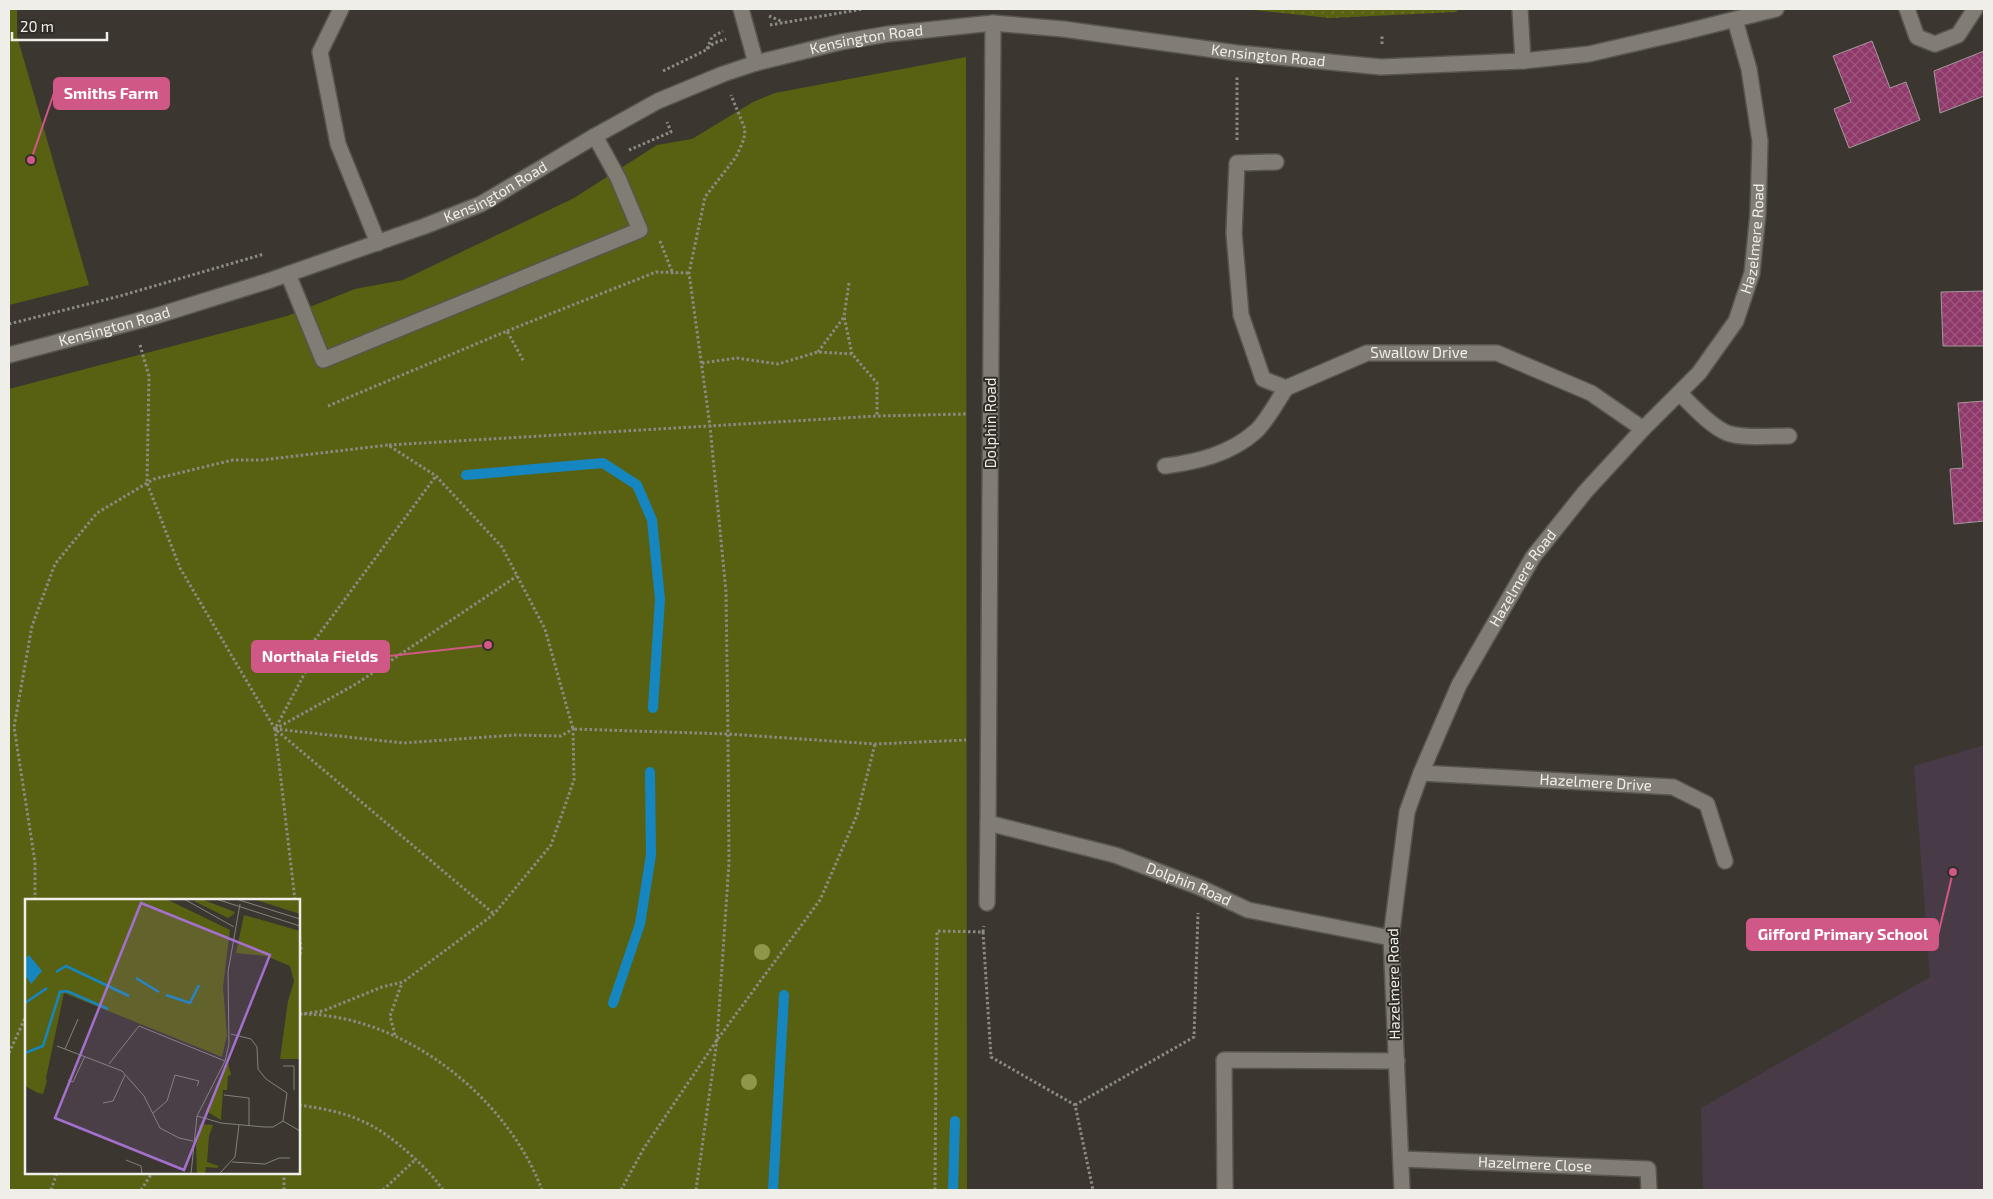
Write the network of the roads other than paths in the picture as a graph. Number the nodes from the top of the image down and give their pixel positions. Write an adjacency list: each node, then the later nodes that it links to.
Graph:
1 (341, 9): 13 (street)
2 (741, 9): 10 (street)
3 (1520, 9): 9 (street)
4 (1776, 9): 7 (street, Kensington Road)
5 (1907, 9): 6 (street)
6 (1975, 9)
7 (1735, 20): 9 (street, Kensington Road); 17 (street, Hazelmere Road)
8 (993, 23): 9 (street, Kensington Road); 10 (street, Kensington Road); 22 (street, Dolphin Road)
9 (1523, 61)
10 (756, 63): 11 (street, Kensington Road)
11 (595, 136): 13 (street, Kensington Road); 14 (street)
12 (1276, 162): 16 (street)
13 (378, 243): 14 (street, Kensington Road)
14 (288, 274): 15 (street, Kensington Road)
15 (9, 356)
16 (1286, 388): 18 (street, Swallow Drive); 20 (street)
17 (1679, 393): 18 (street, Hazelmere Road); 19 (street)
18 (1642, 430): 21 (street, Hazelmere Road)
19 (1789, 436)
20 (1165, 466)
21 (1421, 773): 23 (street, Hazelmere Drive); 25 (street, Hazelmere Road)
22 (988, 823): 24 (street, Dolphin Road); 25 (street, Dolphin Road)
23 (1725, 861)
24 (987, 903)
25 (1391, 938): 26 (street, Hazelmere Road)
26 (1397, 1061): 27 (street, Hazelmere Road); 28 (street)
27 (1401, 1159): 29 (street, Hazelmere Road); 30 (street, Hazelmere Close)
28 (1225, 1190)
29 (1402, 1190)
30 (1649, 1190)

